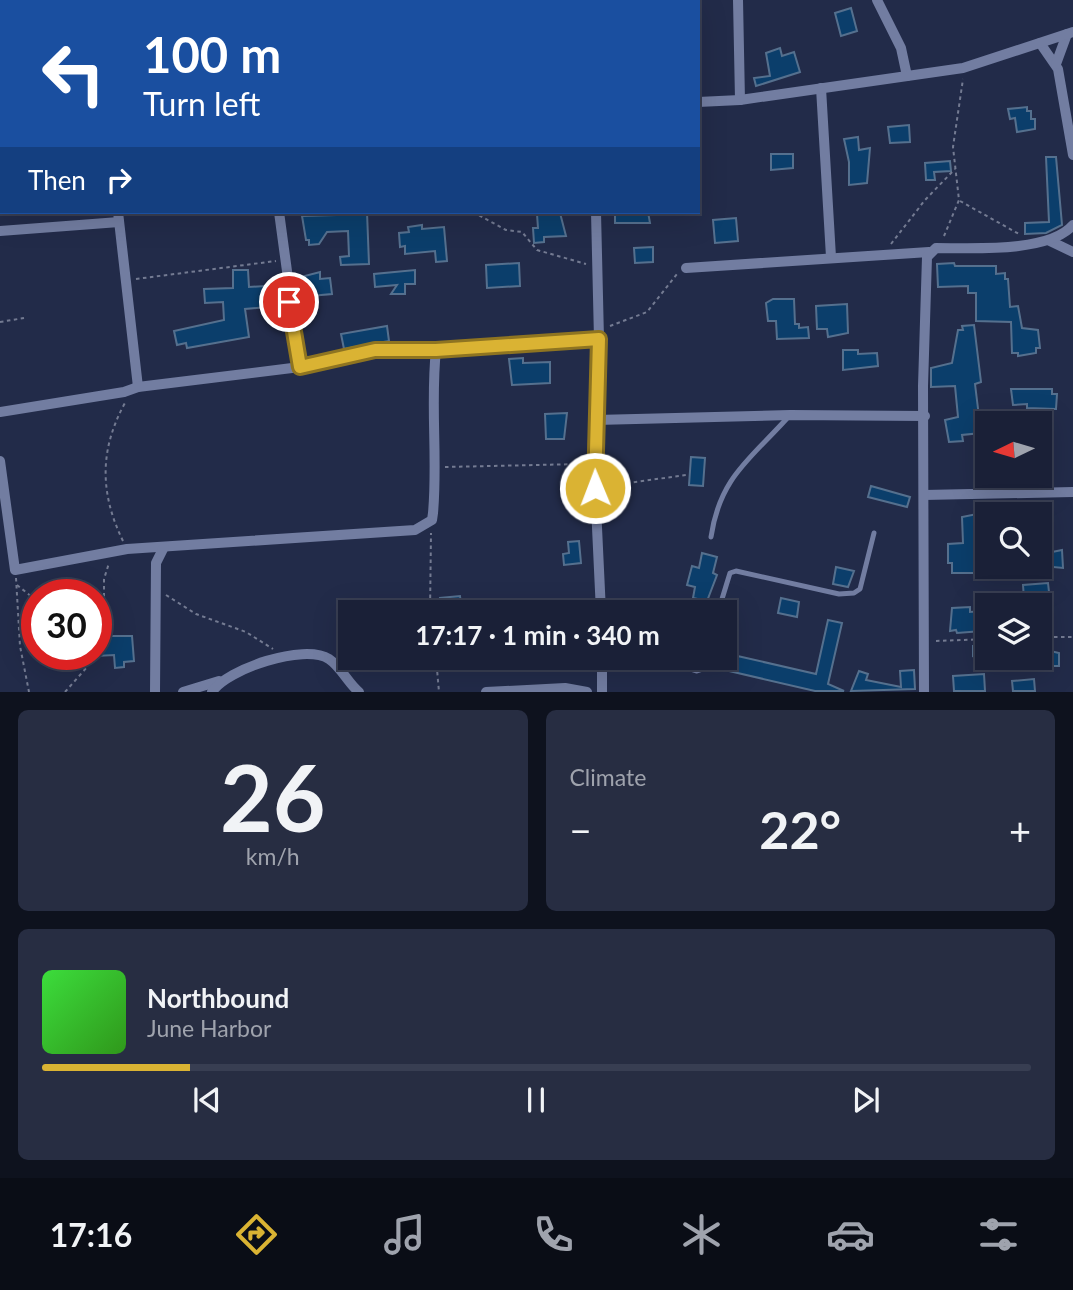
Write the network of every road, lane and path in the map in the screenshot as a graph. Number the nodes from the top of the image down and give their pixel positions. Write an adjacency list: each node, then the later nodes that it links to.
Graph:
1 (738, 0): 9 (street)
2 (877, 0): 7 (street)
3 (1070, 33): 4 (street); 5 (street)
4 (1040, 43): 5 (street); 6 (street)
5 (1056, 64): 11 (street)
6 (962, 68): 7 (street); 13 (path)
7 (907, 76): 8 (street)
8 (821, 88): 9 (street); 26 (street)
9 (740, 100): 10 (street)
10 (700, 102)
11 (1072, 141): 12 (street)
12 (1073, 155)
13 (956, 168): 14 (path); 25 (path)
14 (959, 200): 22 (path); 23 (path)
15 (279, 214): 27 (street)
16 (477, 214): 29 (path)
17 (596, 214): 29 (street)
18 (118, 217): 20 (street); 30 (street)
19 (1073, 225): 21 (street)
20 (0, 231)
21 (1051, 241): 22 (street); 24 (street)
22 (1031, 244): 23 (street)
23 (932, 250): 25 (street); 39 (street)
24 (1073, 252)
25 (884, 253): 26 (street)
26 (831, 257): 28 (street)
27 (284, 260): 30 (path); 35 (street)
28 (686, 268): 33 (path)
29 (598, 274): 33 (street)
30 (126, 280): 36 (street)
31 (24, 318): 32 (path)
32 (0, 322)
33 (599, 335): 34 (street); 40 (street)
34 (436, 350): 35 (street); 44 (street)
35 (300, 367): 36 (street)
36 (136, 389): 37 (street); 53 (path)
37 (3, 411): 41 (street)
38 (790, 415): 39 (street); 40 (street); 51 (lane)
39 (925, 416): 48 (street)
40 (596, 420): 43 (street)
41 (0, 421)
42 (0, 461): 55 (street)
43 (594, 464): 44 (path); 46 (street)
44 (437, 467): 49 (street)
45 (686, 475): 46 (path)
46 (595, 488): 61 (street)
47 (1073, 492): 48 (street)
48 (924, 495): 66 (street)
49 (432, 520): 52 (street); 60 (path)
50 (874, 533): 62 (lane)
51 (711, 537)
52 (164, 547): 53 (street); 59 (street)
53 (127, 549): 54 (street)
54 (113, 552): 55 (street); 56 (path)
55 (15, 570): 57 (path)
56 (104, 579)
57 (17, 584): 58 (path); 72 (path)
58 (21, 587)
59 (156, 589): 67 (path); 74 (street)
60 (430, 600)
61 (600, 600)
62 (721, 600)
63 (1052, 637): 64 (path)
64 (1073, 637)
65 (975, 640): 66 (path)
66 (924, 642): 82 (street)
67 (283, 657): 71 (street); 77 (street)
68 (84, 670): 73 (path)
69 (437, 670): 78 (path)
70 (602, 670): 81 (street)
71 (219, 681): 75 (street); 76 (street)
72 (29, 691)
73 (65, 691)
74 (155, 691)
75 (183, 691)
76 (212, 691)
77 (359, 691)
78 (439, 691)
79 (486, 691): 80 (street)
80 (587, 691)
81 (602, 691)
82 (924, 691)

